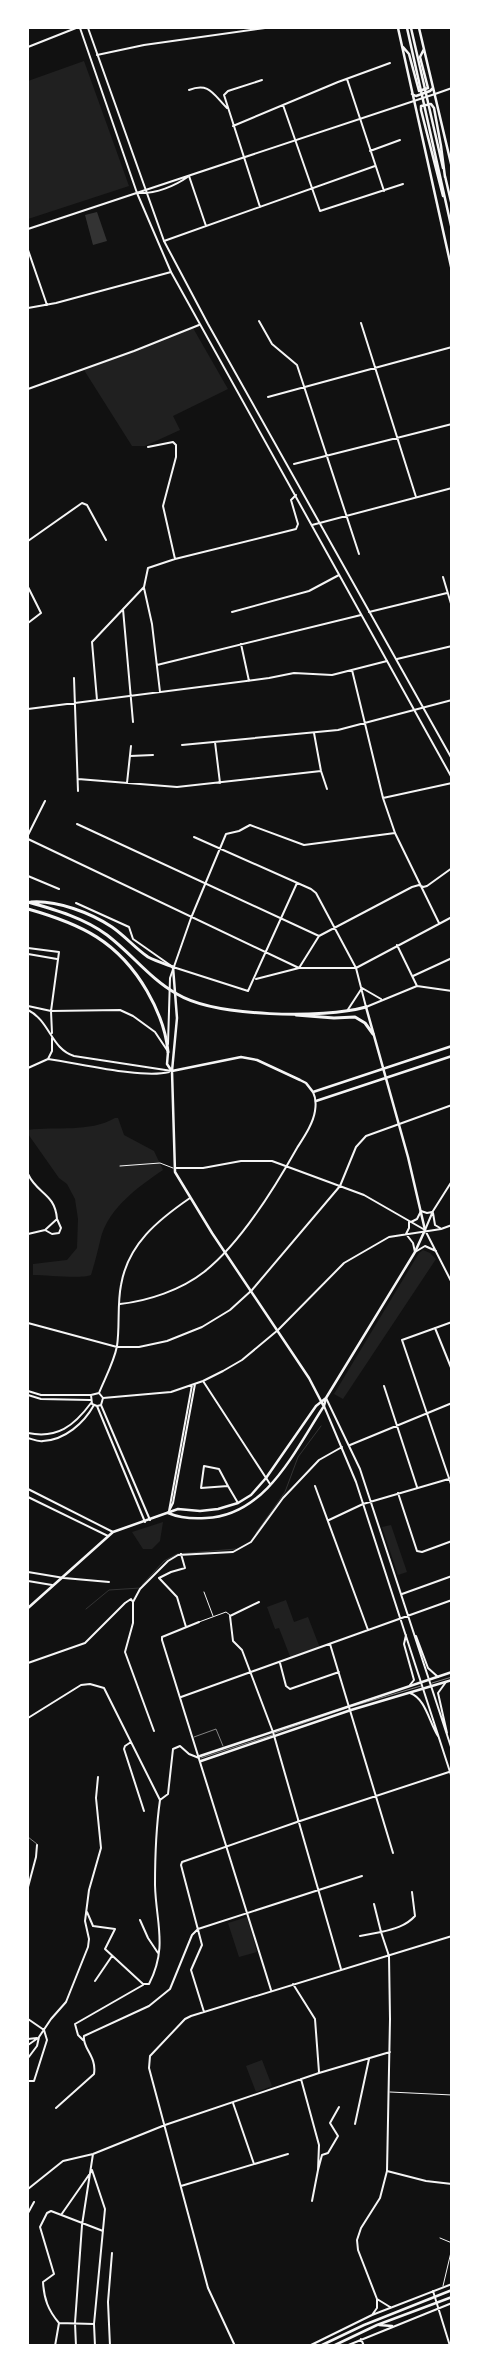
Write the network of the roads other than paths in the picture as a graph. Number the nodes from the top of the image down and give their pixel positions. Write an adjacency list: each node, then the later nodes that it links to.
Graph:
1 (76, 28): 12 (street)
2 (80, 28): 40 (street)
3 (88, 28): 14 (street)
4 (253, 28): 5 (street); 14 (street)
5 (265, 28)
6 (398, 28): 11 (main road)
7 (407, 28): 10 (main road)
8 (411, 28): 10 (main road)
9 (420, 28): 13 (main road)
10 (412, 38): 35 (main road); 44 (main road)
11 (402, 46): 13 (main road); 21 (main road)
12 (28, 47)
13 (424, 49): 18 (main road)
14 (97, 55): 38 (street)
15 (390, 63): 16 (street)
16 (347, 79): 24 (street); 26 (street)
17 (262, 80): 25 (street)
18 (434, 87): 21 (main road); 22 (main road)
19 (452, 88): 22 (street)
20 (188, 90): 25 (street)
21 (412, 94): 23 (main road)
22 (435, 94): 23 (street); 33 (main road)
23 (414, 100): 26 (street); 50 (main road)
24 (283, 105): 27 (street); 29 (street)
25 (228, 109): 27 (street)
26 (359, 118): 29 (street); 30 (street)
27 (233, 126): 31 (street)
28 (400, 140): 30 (street)
29 (296, 141): 31 (street); 37 (street)
30 (370, 150): 32 (street)
31 (244, 158): 34 (street); 43 (street)
32 (375, 166): 37 (street); 39 (street)
33 (452, 168)
34 (189, 176): 38 (street); 41 (street); 45 (street)
35 (445, 177): 42 (main road); 44 (main road)
36 (403, 184): 39 (street)
37 (312, 188): 39 (street); 43 (street)
38 (144, 190): 40 (street); 41 (street)
39 (384, 191)
40 (137, 193): 41 (street); 46 (street); 51 (street)
41 (146, 194): 48 (street)
42 (452, 206)
43 (260, 207): 45 (street)
44 (448, 213): 47 (main road)
45 (206, 226): 48 (street)
46 (28, 228)
47 (452, 230)
48 (164, 241): 71 (street)
49 (28, 250): 52 (street)
50 (452, 271)
51 (171, 272): 52 (street); 56 (street)
52 (47, 305): 53 (street)
53 (28, 308)
54 (259, 321): 59 (street)
55 (361, 323): 58 (street)
56 (199, 325): 60 (street); 68 (street)
57 (452, 347): 58 (street)
58 (374, 368): 59 (street); 63 (street)
59 (305, 387): 61 (street); 65 (street)
60 (28, 389)
61 (268, 397)
62 (452, 424): 63 (street)
63 (398, 438): 65 (street); 69 (street)
64 (148, 447): 76 (street)
65 (327, 456): 66 (street); 70 (street)
66 (294, 464)
67 (452, 488): 69 (street)
68 (296, 496): 72 (street); 76 (street)
69 (416, 497): 70 (street)
70 (345, 514): 71 (street); 75 (street)
71 (319, 522): 72 (street); 85 (street)
72 (312, 525): 77 (street)
73 (106, 540): 74 (street)
74 (28, 541)
75 (359, 554)
76 (175, 559): 80 (street)
77 (339, 575): 84 (street); 86 (street)
78 (443, 577): 81 (street)
79 (28, 587): 87 (street)
80 (144, 587): 83 (street); 92 (street)
81 (447, 593): 82 (street); 85 (street)
82 (452, 607)
83 (123, 609): 97 (street); 98 (street)
84 (232, 612)
85 (369, 612): 90 (street)
86 (361, 615): 88 (street); 91 (street)
87 (28, 623)
88 (241, 644): 92 (street); 95 (street)
89 (452, 646): 90 (street)
90 (396, 659): 101 (street)
91 (387, 661): 93 (street); 103 (street)
92 (157, 665): 96 (street)
93 (352, 670): 95 (street); 105 (street)
94 (74, 678): 100 (street)
95 (249, 681): 96 (street)
96 (160, 692): 97 (street)
97 (130, 696): 98 (street); 104 (street)
98 (97, 700): 100 (street)
99 (452, 700): 101 (street)
100 (76, 703): 102 (street); 115 (street)
101 (423, 707): 103 (street); 112 (street)
102 (28, 709)
103 (413, 709): 105 (street); 114 (street)
104 (133, 722)
105 (364, 723): 106 (street); 121 (street)
106 (314, 732): 107 (street); 113 (street)
107 (216, 742): 108 (street); 117 (street)
108 (182, 745)
109 (131, 746): 111 (street)
110 (153, 755): 111 (street)
111 (130, 756): 116 (street)
112 (452, 759)
113 (321, 771): 117 (street); 119 (street)
114 (452, 778)
115 (78, 779): 116 (street); 120 (street)
116 (127, 783): 117 (street)
117 (220, 783)
118 (452, 783): 121 (street)
119 (327, 789)
120 (78, 791)
121 (383, 798): 124 (street)
122 (44, 800): 125 (street)
123 (78, 824): 132 (street)
124 (395, 832): 128 (street); 133 (street)
125 (28, 835)
126 (194, 837): 128 (street)
127 (28, 839): 139 (street)
128 (219, 850): 131 (street); 132 (street)
129 (452, 868): 133 (street)
130 (28, 876): 134 (street)
131 (297, 882): 140 (street); 142 (street)
132 (206, 884): 139 (street); 140 (street)
133 (419, 885): 141 (street); 142 (street)
134 (59, 889)
135 (28, 902): 150 (highway); 164 (highway)
136 (76, 903): 150 (street)
137 (28, 909): 168 (highway)
138 (452, 917): 141 (street)
139 (191, 918): 146 (street); 150 (street)
140 (282, 919): 143 (street); 146 (street)
141 (439, 924): 144 (street)
142 (334, 926): 143 (street); 152 (street)
143 (319, 936): 151 (street)
144 (397, 945): 152 (street); 153 (street)
145 (28, 948): 149 (street)
146 (266, 952): 151 (street); 154 (street)
147 (28, 954): 149 (street)
148 (452, 958): 153 (street)
149 (58, 959): 162 (street)
150 (173, 967): 154 (street); 168 (street); 173 (main road)
151 (300, 968): 152 (street); 154 (street)
152 (356, 968): 156 (street)
153 (412, 976): 155 (street)
154 (255, 980)
155 (417, 986): 157 (street); 158 (street)
156 (362, 988): 158 (street); 160 (street); 163 (street)
157 (452, 992)
158 (382, 1000): 160 (street)
159 (28, 1006): 162 (street)
160 (366, 1007): 163 (highway); 165 (main road)
161 (28, 1010): 166 (street)
162 (51, 1011): 166 (street); 168 (street)
163 (345, 1012): 164 (highway)
164 (288, 1014): 165 (highway)
165 (373, 1034): 172 (main road)
166 (52, 1035): 170 (street); 173 (street)
167 (452, 1046): 172 (main road)
168 (168, 1052): 173 (main road)
169 (452, 1056): 174 (main road)
170 (48, 1059): 171 (street); 173 (street)
171 (28, 1068)
172 (383, 1068): 174 (main road); 175 (main road)
173 (172, 1072): 175 (main road); 181 (main road)
174 (386, 1077): 176 (main road); 178 (main road)
175 (314, 1092): 176 (street)
176 (316, 1101): 180 (street)
177 (452, 1105): 178 (street)
178 (399, 1124): 184 (street); 186 (main road)
179 (120, 1166): 181 (street)
180 (287, 1166): 181 (street); 184 (street); 196 (street)
181 (174, 1168): 185 (main road)
182 (28, 1174): 188 (street)
183 (452, 1181): 187 (street)
184 (340, 1186): 189 (street); 202 (street)
185 (190, 1198): 196 (main road); 203 (street)
186 (421, 1211): 187 (street); 189 (street); 193 (main road)
187 (433, 1211): 191 (street); 193 (street)
188 (57, 1219): 192 (street); 192 (street)
189 (409, 1222): 193 (street); 195 (street)
190 (452, 1225): 191 (street)
191 (441, 1229): 193 (street)
192 (45, 1230): 194 (street)
193 (425, 1230): 195 (street); 197 (main road); 198 (street)
194 (28, 1234)
195 (406, 1234): 197 (street); 207 (street)
196 (225, 1251): 202 (main road); 203 (street)
197 (415, 1252): 198 (street); 219 (main road)
198 (437, 1252): 200 (street)
199 (452, 1268): 200 (street)
200 (447, 1270): 201 (street)
201 (452, 1282)
202 (252, 1290): 207 (main road); 208 (street)
203 (120, 1304): 208 (street)
204 (452, 1322): 206 (street)
205 (28, 1323): 208 (street)
206 (435, 1328): 209 (street); 226 (street)
207 (278, 1330): 210 (street); 221 (main road)
208 (117, 1347): 215 (street)
209 (452, 1370)
210 (203, 1381): 211 (street); 233 (street)
211 (195, 1384): 212 (street); 232 (street)
212 (192, 1385): 218 (street); 232 (street)
213 (384, 1386): 227 (street)
214 (28, 1391): 216 (street)
215 (100, 1393): 216 (street); 218 (street)
216 (91, 1395): 220 (street)
217 (28, 1396): 220 (street)
218 (103, 1398): 223 (street)
219 (326, 1398): 221 (main road); 225 (main road); 230 (street)
220 (90, 1401): 224 (street); 228 (street)
221 (321, 1401): 225 (main road); 233 (main road)
222 (452, 1403): 226 (street)
223 (101, 1405): 224 (street); 247 (street)
224 (95, 1406): 229 (street); 249 (street)
225 (324, 1406): 231 (street); 236 (main road)
226 (426, 1414): 227 (street); 234 (street)
227 (396, 1424): 230 (street); 238 (street)
228 (28, 1433)
229 (28, 1438)
230 (350, 1445): 243 (street)
231 (342, 1447): 245 (street); 253 (street)
232 (182, 1448): 246 (street)
233 (266, 1478): 236 (street); 244 (main road)
234 (450, 1479): 238 (street); 239 (street)
235 (228, 1486): 235 (street); 244 (street)
236 (271, 1486): 246 (main road)
237 (315, 1486): 248 (street)
238 (417, 1487): 241 (street)
239 (452, 1487)
240 (28, 1489): 250 (street)
241 (398, 1493): 243 (street); 252 (street)
242 (28, 1497): 251 (street)
243 (371, 1501): 245 (street); 261 (street)
244 (238, 1502): 246 (main road)
245 (363, 1504): 248 (street); 269 (street)
246 (168, 1513): 247 (main road)
247 (150, 1520): 249 (main road)
248 (328, 1520): 272 (street)
249 (145, 1522): 250 (main road)
250 (113, 1532): 251 (main road)
251 (108, 1536): 256 (main road)
252 (452, 1541)
253 (181, 1554): 263 (street); 271 (street)
254 (28, 1572): 256 (street)
255 (452, 1576): 261 (street)
256 (64, 1578): 258 (street); 259 (main road)
257 (28, 1581): 259 (street)
258 (109, 1582)
259 (55, 1585): 265 (main road)
260 (204, 1592): 268 (street)
261 (402, 1594): 267 (street)
262 (452, 1600): 267 (street)
263 (133, 1602): 276 (street); 290 (street)
264 (259, 1602): 266 (street)
265 (28, 1608)
266 (230, 1616): 268 (street); 280 (street)
267 (408, 1616): 269 (street); 273 (street)
268 (213, 1617): 270 (street)
269 (401, 1618): 272 (street); 274 (street)
270 (199, 1622): 271 (street)
271 (186, 1626): 287 (street)
272 (368, 1630): 275 (street)
273 (414, 1633): 281 (street); 292 (street)
274 (406, 1635): 284 (street); 294 (street)
275 (330, 1644): 277 (street); 278 (street)
276 (28, 1662)
277 (280, 1663): 278 (street); 280 (street)
278 (339, 1672): 288 (street)
279 (452, 1672): 281 (main road)
280 (252, 1673): 287 (street); 291 (street)
281 (438, 1677): 285 (main road)
282 (452, 1678): 283 (main road); 285 (lane)
283 (446, 1682): 285 (main road); 292 (street)
284 (408, 1686): 285 (main road); 288 (main road)
285 (414, 1688): 286 (main road); 288 (lane)
286 (410, 1693): 288 (main road); 294 (street)
287 (181, 1697): 293 (street)
288 (350, 1708): 291 (main road); 291 (main road); 302 (street)
289 (28, 1718): 295 (street)
290 (154, 1731)
291 (273, 1734): 296 (main road); 298 (main road); 305 (street)
292 (447, 1736): 297 (street)
293 (194, 1737): 296 (lane); 298 (street)
294 (439, 1738): 299 (street)
295 (131, 1742): 303 (street); 304 (street)
296 (224, 1749): 298 (main road)
297 (452, 1750)
298 (200, 1758): 303 (street); 308 (street)
299 (451, 1772): 301 (street); 302 (street)
300 (98, 1777): 315 (street)
301 (452, 1778)
302 (376, 1796): 305 (street); 309 (street)
303 (160, 1800): 322 (street)
304 (144, 1811)
305 (297, 1822): 308 (street); 312 (street)
306 (28, 1837): 307 (lane)
307 (37, 1845): 311 (street)
308 (227, 1846): 316 (street); 318 (street)
309 (393, 1852)
310 (362, 1876): 312 (street)
311 (28, 1887)
312 (319, 1891): 316 (street); 325 (street)
313 (412, 1892): 319 (street)
314 (374, 1904): 319 (street)
315 (87, 1912): 323 (street); 332 (street)
316 (249, 1913): 318 (street); 329 (street)
317 (140, 1920): 322 (street)
318 (198, 1929): 330 (street); 335 (street)
319 (381, 1932): 320 (street); 324 (street)
320 (360, 1936)
321 (452, 1936): 324 (street)
322 (158, 1952): 327 (street)
323 (112, 1956): 326 (street); 327 (street)
324 (389, 1956): 325 (street); 337 (street)
325 (341, 1969): 328 (street)
326 (95, 1981)
327 (143, 1984): 335 (street)
328 (293, 1984): 329 (street); 340 (street)
329 (271, 1990): 330 (street)
330 (204, 2012): 349 (street)
331 (28, 2019): 332 (street)
332 (44, 2030): 333 (street); 342 (street)
333 (39, 2037): 334 (street); 336 (street); 338 (street)
334 (28, 2039)
335 (83, 2040): 347 (street)
336 (28, 2045)
337 (390, 2052): 339 (street); 343 (street)
338 (28, 2058)
339 (369, 2059): 340 (street); 348 (street)
340 (319, 2073): 341 (street)
341 (301, 2079): 345 (street); 354 (street)
342 (28, 2081)
343 (389, 2092): 344 (street); 355 (street)
344 (452, 2095)
345 (233, 2102): 349 (street); 352 (street)
346 (339, 2107): 354 (street)
347 (56, 2108)
348 (354, 2124)
349 (165, 2125): 350 (street); 357 (street)
350 (93, 2154): 353 (street); 358 (street)
351 (288, 2154): 352 (street)
352 (254, 2164): 357 (street)
353 (92, 2170): 362 (street); 363 (street); 364 (street)
354 (318, 2170): 359 (street)
355 (387, 2171): 356 (street); 375 (street)
356 (452, 2184)
357 (181, 2186): 391 (street)
358 (28, 2189)
359 (312, 2201)
360 (34, 2202): 361 (street)
361 (28, 2214)
362 (61, 2215): 363 (street); 381 (street)
363 (82, 2225): 364 (street); 382 (street)
364 (103, 2231): 383 (street)
365 (440, 2238): 366 (street)
366 (452, 2242)
367 (452, 2248): 370 (street)
368 (112, 2253): 390 (street)
369 (452, 2284): 370 (street)
370 (444, 2287): 372 (street)
371 (452, 2290): 373 (main road)
372 (433, 2291): 373 (street); 378 (street)
373 (435, 2297): 376 (street); 393 (main road)
374 (452, 2297): 376 (main road)
375 (377, 2299): 378 (street); 380 (street)
376 (437, 2302): 379 (street); 384 (main road)
377 (452, 2303): 379 (street)
378 (390, 2308): 380 (street)
379 (438, 2308): 385 (street); 397 (street)
380 (372, 2315): 392 (street)
381 (59, 2323): 382 (street); 387 (street)
382 (75, 2324): 383 (street); 388 (street)
383 (94, 2324): 389 (street)
384 (377, 2325): 385 (main road); 394 (main road)
385 (392, 2326): 386 (street)
386 (361, 2338): 395 (street); 396 (street)
387 (55, 2346)
388 (76, 2346)
389 (95, 2346)
390 (110, 2346)
391 (235, 2346)
392 (309, 2346)
393 (320, 2346)
394 (333, 2346)
395 (346, 2346)
396 (364, 2346)
397 (450, 2346)

